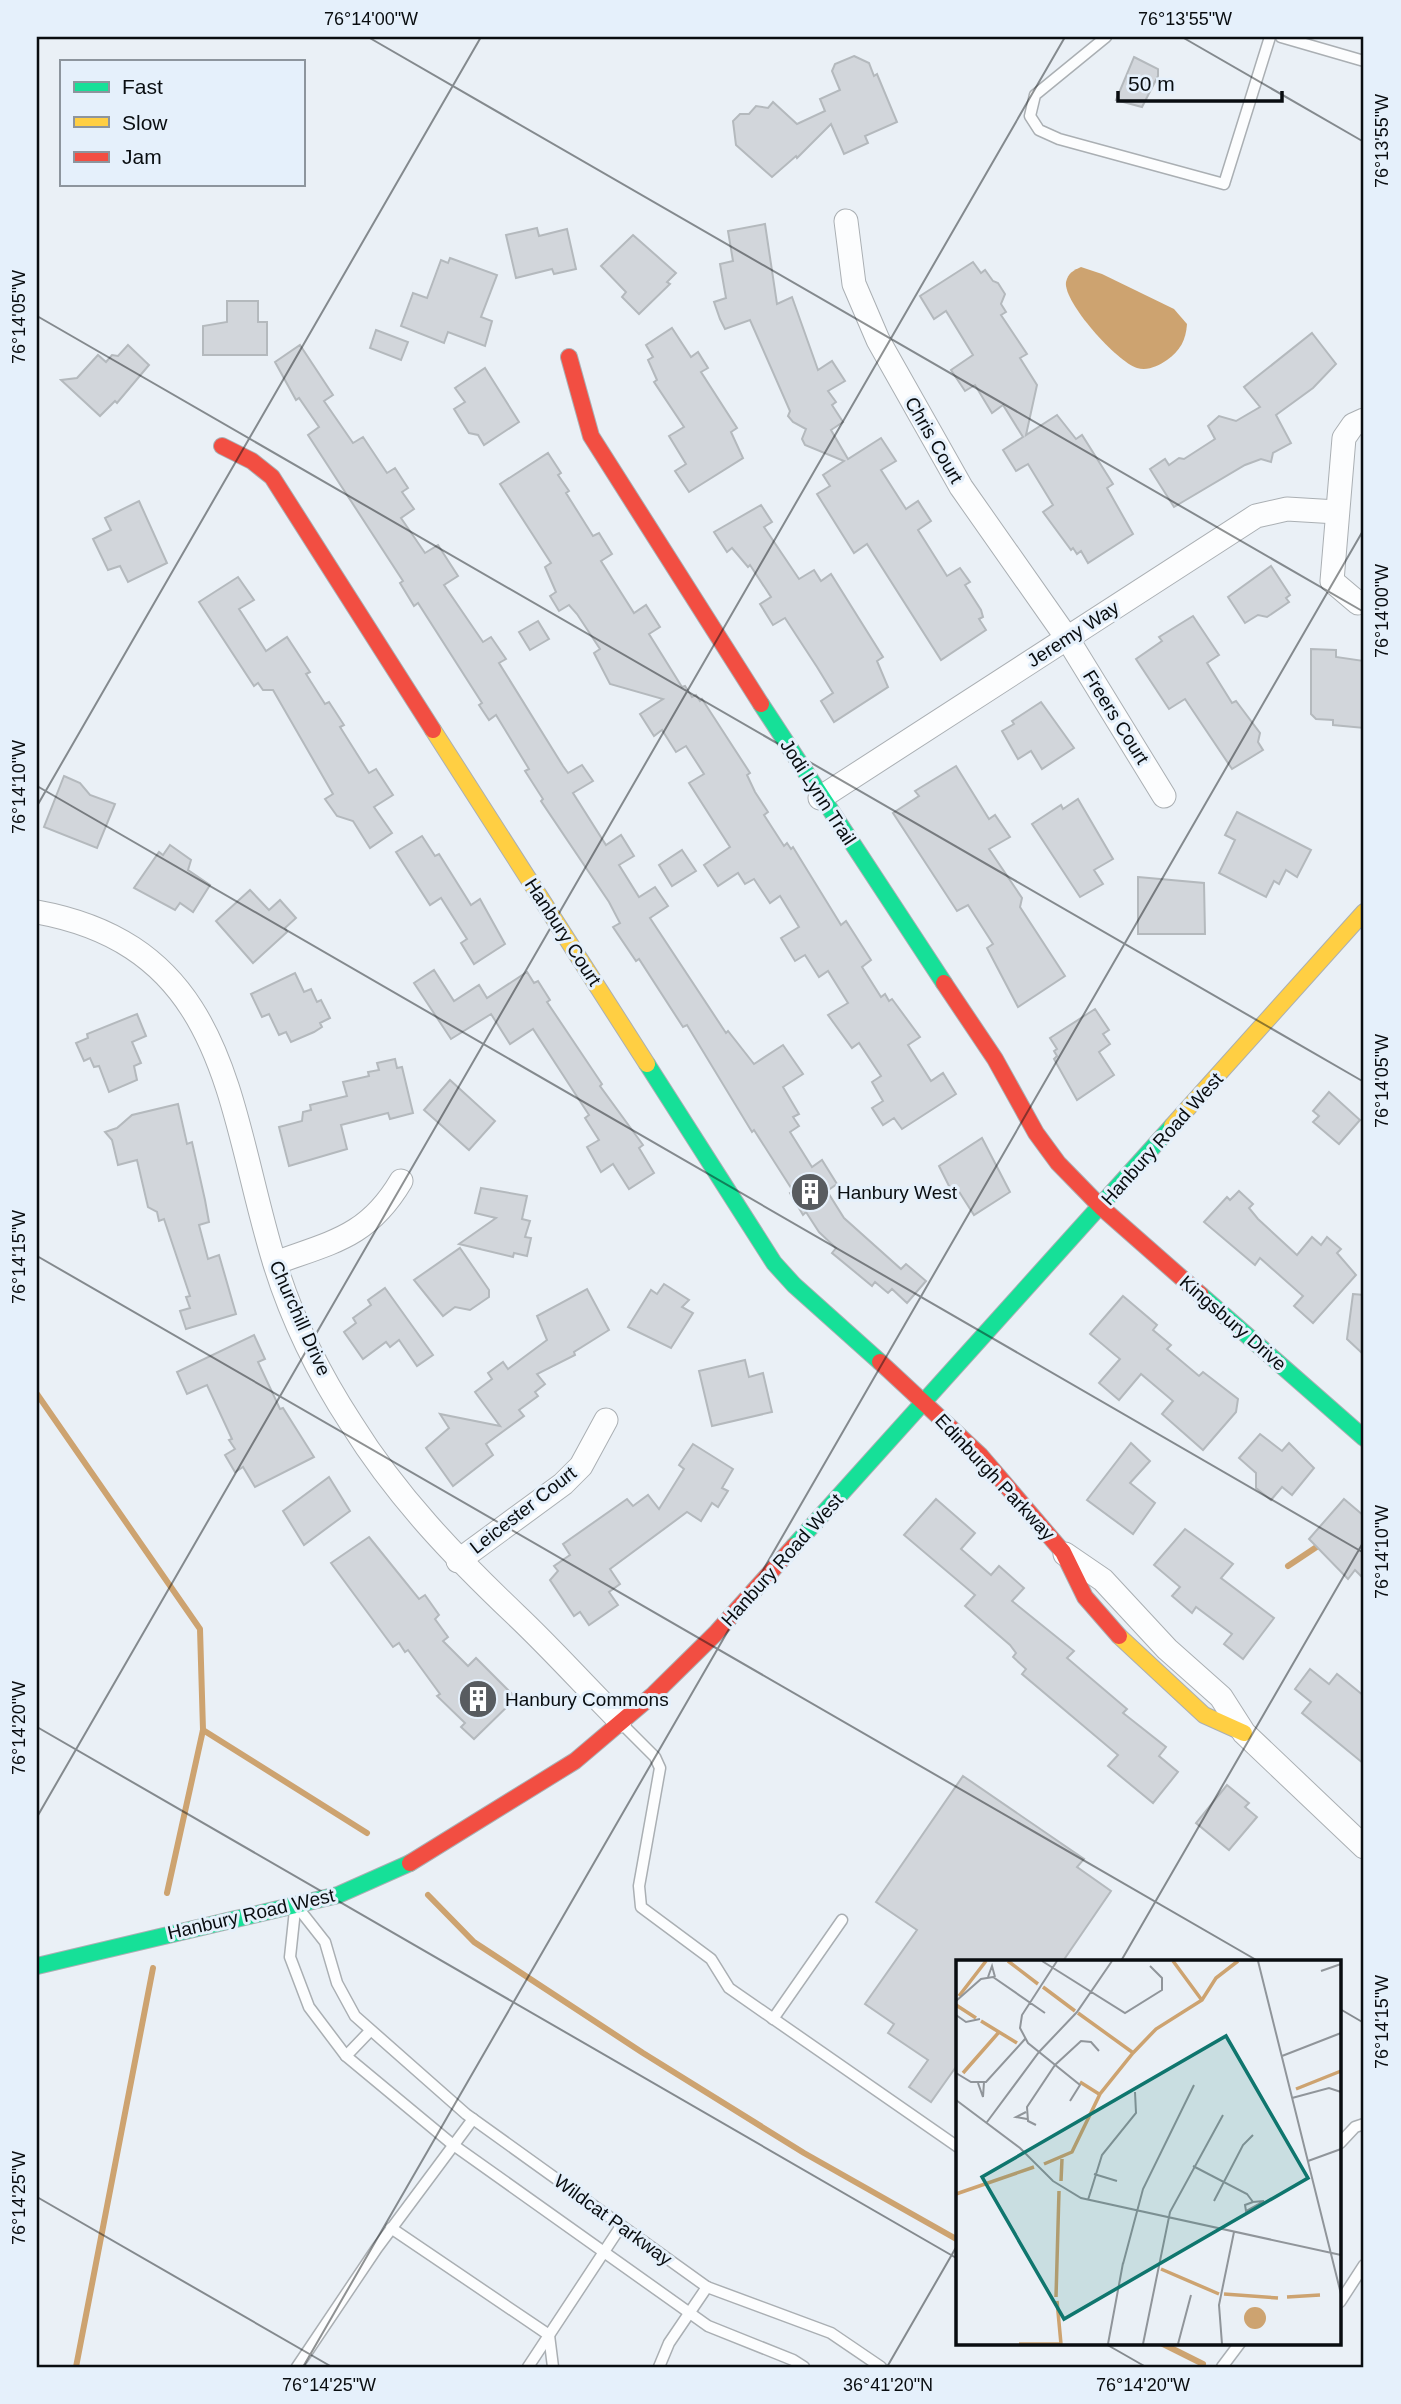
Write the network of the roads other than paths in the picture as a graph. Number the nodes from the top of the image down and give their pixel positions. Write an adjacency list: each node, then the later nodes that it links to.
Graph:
1 (1106, 37): 2 (lane)
2 (1270, 37)
3 (1281, 37): 4 (lane)
4 (1364, 61)
5 (846, 221): 11 (street, Chris Court)
6 (569, 357): 13 (street, Jodi Lynn Trail)
7 (1364, 420): 9 (street)
8 (222, 446): 19 (street, Hanbury Court)
9 (1338, 512): 10 (street); 11 (street, Jeremy Way)
10 (1364, 601)
11 (1067, 638): 12 (street, Freers Court); 13 (street, Jeremy Way)
12 (1164, 796)
13 (820, 798): 17 (street, Jodi Lynn Trail)
14 (37, 912): 18 (street, Churchill Drive)
15 (1364, 912): 17 (street, Hanbury Road West)
16 (401, 1181): 18 (street)
17 (1101, 1207): 19 (street, Hanbury Road West); 21 (street, Kingsbury Drive)
18 (275, 1263): 23 (street, Churchill Drive)
19 (926, 1402): 22 (street, Edinburgh Parkway); 26 (street, Hanbury Road West)
20 (606, 1420): 23 (street, Leicester Court)
21 (1364, 1438)
22 (1063, 1552): 24 (street, Edinburgh Parkway); 25 (street, Edinburgh Parkway)
23 (458, 1561): 26 (street, Churchill Drive)
24 (1167, 1649): 25 (street); 27 (street, Edinburgh Parkway)
25 (1150, 1667): 27 (street, Edinburgh Parkway)
26 (620, 1721): 29 (street, Hanbury Road West); 32 (lane)
27 (1244, 1733): 28 (street, Edinburgh Parkway)
28 (1364, 1847)
29 (296, 1903): 31 (street, Hanbury Road West); 33 (lane, Wildcat Parkway); 34 (lane, Wildcat Parkway)
30 (842, 1920): 32 (lane)
31 (37, 1966)
32 (773, 2019): 39 (lane)
33 (370, 2031): 34 (lane); 35 (lane, Wildcat Parkway)
34 (346, 2056): 38 (lane, Wildcat Parkway)
35 (473, 2119): 38 (lane); 40 (lane, Wildcat Parkway)
36 (1364, 2124): 37 (lane)
37 (1342, 2141)
38 (452, 2144): 41 (lane); 42 (lane, Wildcat Parkway)
39 (956, 2146)
40 (621, 2226): 42 (lane); 44 (lane, Wildcat Parkway)
41 (391, 2228): 47 (lane); 49 (lane)
42 (603, 2252): 46 (lane, Wildcat Parkway); 47 (lane)
43 (1364, 2265): 45 (lane)
44 (706, 2287): 46 (lane); 54 (lane, Wildcat Parkway)
45 (1342, 2299)
46 (689, 2313): 52 (lane); 53 (lane, Wildcat Parkway)
47 (549, 2335): 50 (lane); 51 (lane)
48 (1239, 2344): 55 (lane)
49 (297, 2367)
50 (528, 2367)
51 (553, 2367)
52 (659, 2367)
53 (804, 2367)
54 (881, 2367)
55 (1222, 2367)

